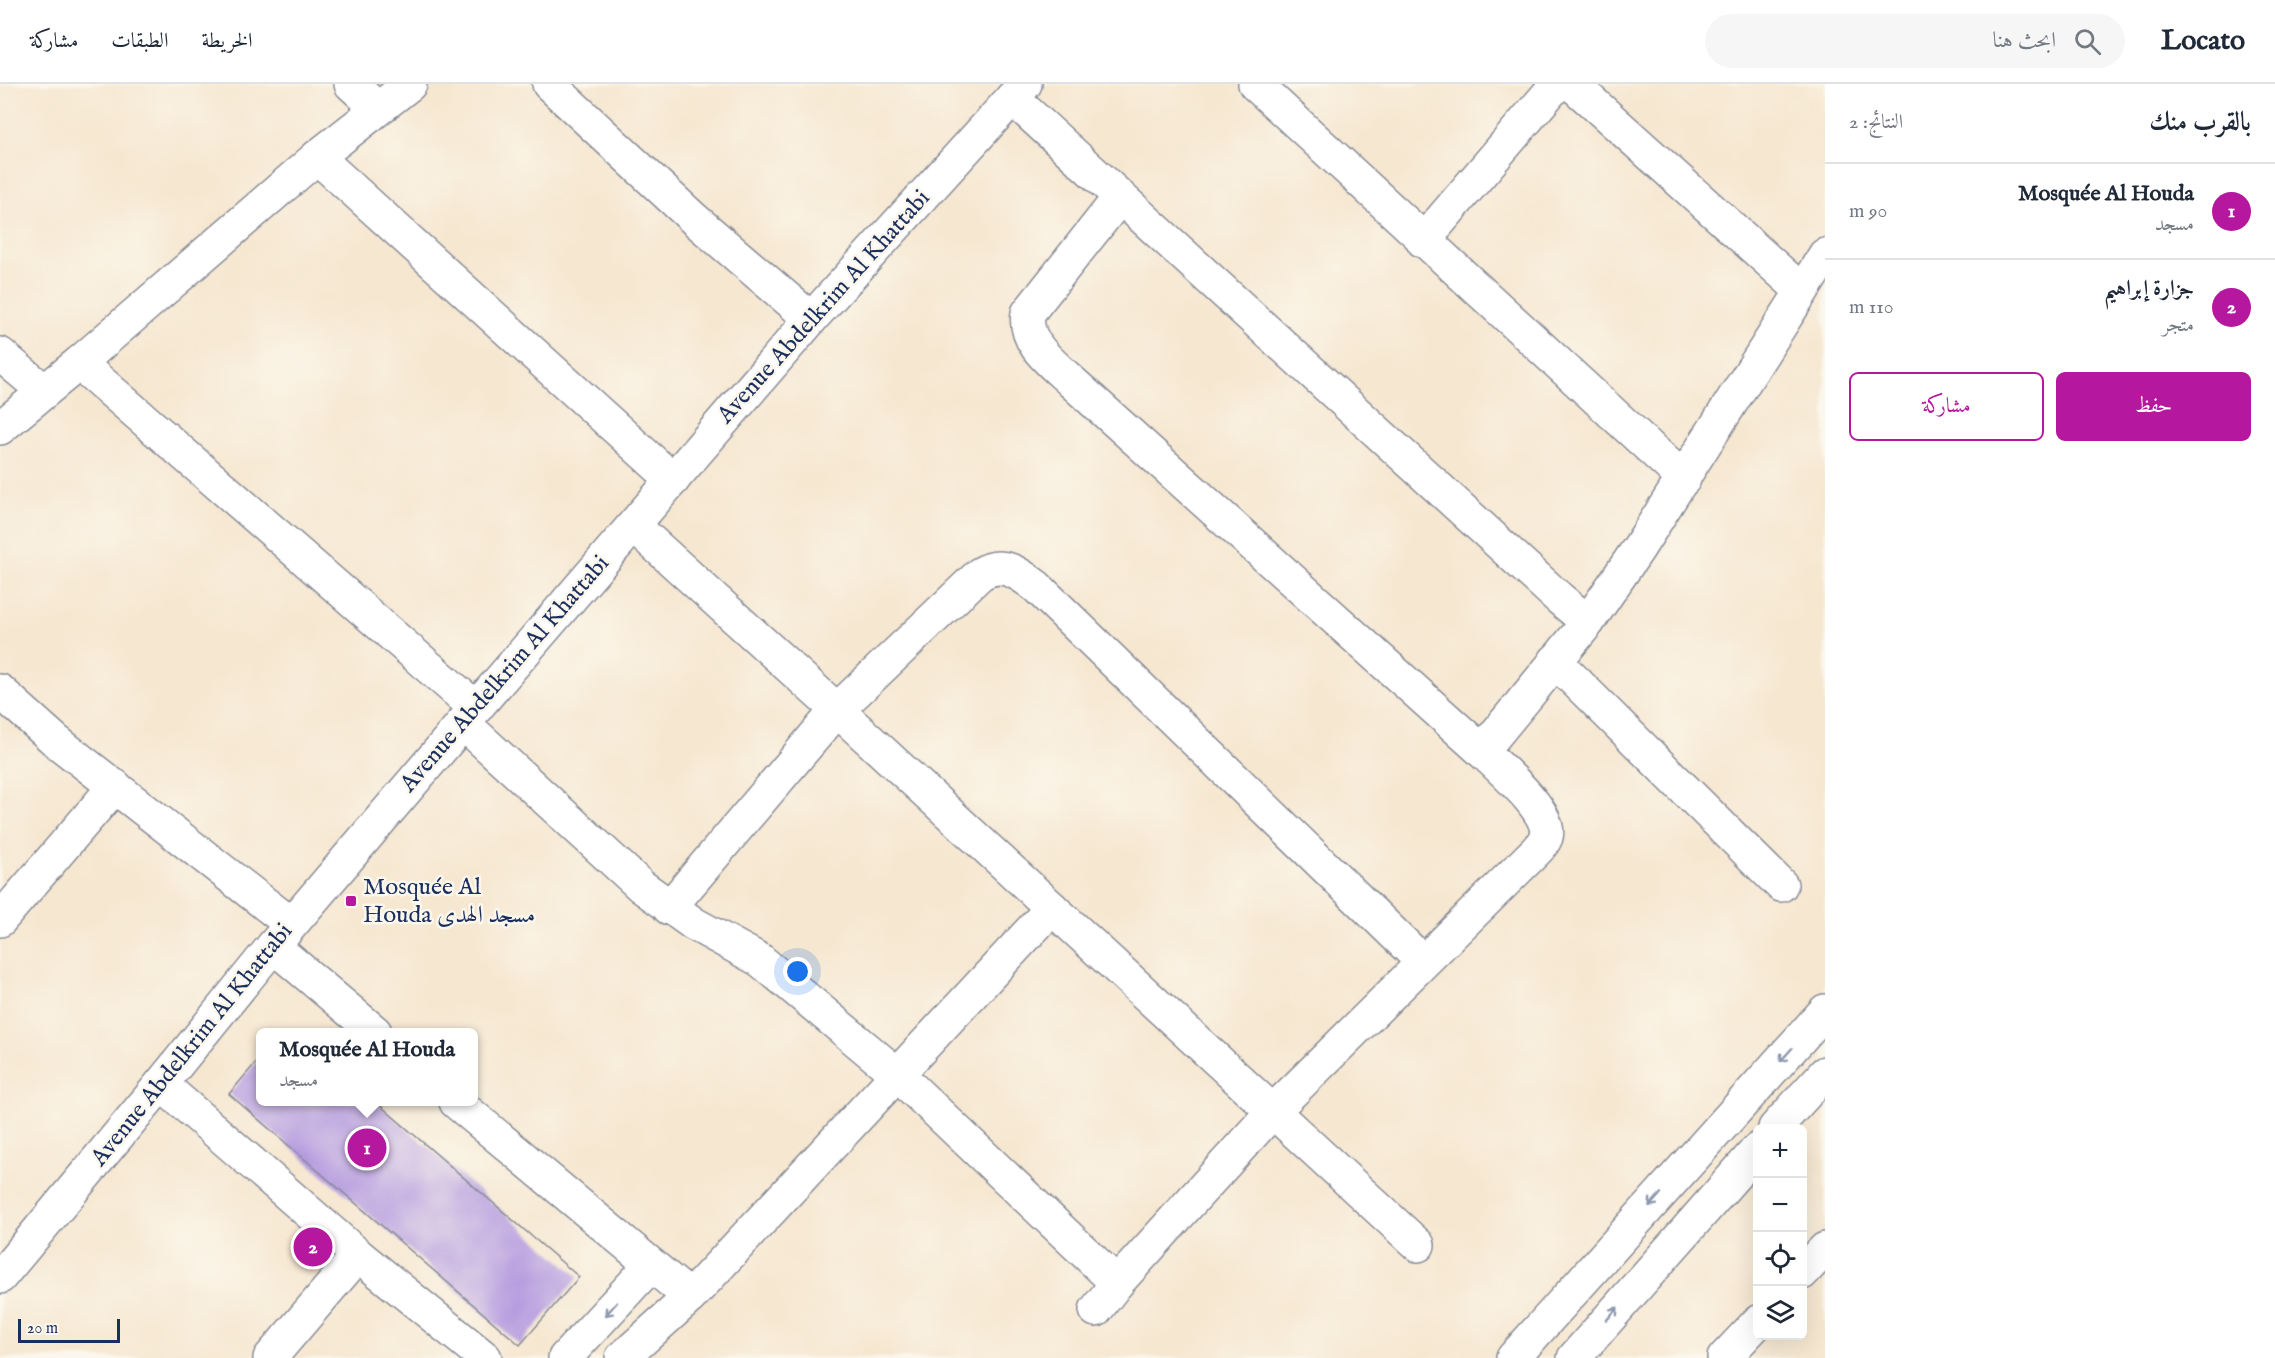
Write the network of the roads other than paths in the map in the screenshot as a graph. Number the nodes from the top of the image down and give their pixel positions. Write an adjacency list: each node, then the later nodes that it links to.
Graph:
1 (351, 84): 8 (street)
2 (410, 84): 8 (street)
3 (549, 84): 14 (street)
4 (1255, 84): 11 (street)
5 (1557, 84): 11 (street)
6 (1572, 84): 13 (street)
7 (1018, 91): 10 (street); 14 (street, Avenue Abdelkrim Al Khattabi)
8 (377, 108): 9 (street)
9 (317, 157): 16 (street); 20 (street)
10 (1120, 197): 22 (street); 27 (street)
11 (1423, 240): 19 (street)
12 (1825, 255): 13 (street)
13 (1802, 291): 19 (street)
14 (811, 319): 20 (street, Avenue Abdelkrim Al Khattabi)
15 (0, 354): 17 (street)
16 (79, 363): 17 (street); 26 (street)
17 (44, 391): 18 (street)
18 (0, 428)
19 (1684, 479): 22 (street)
20 (673, 480): 21 (street, Avenue Abdelkrim Al Khattabi)
21 (634, 525): 25 (street); 26 (street, Avenue Abdelkrim Al Khattabi)
22 (1588, 622): 23 (street)
23 (1556, 661): 27 (street); 29 (street)
24 (0, 691): 28 (street)
25 (837, 710): 30 (street); 31 (street); 34 (street)
26 (469, 716): 30 (street); 33 (street, Avenue Abdelkrim Al Khattabi)
27 (1482, 751): 34 (street)
28 (115, 786): 32 (street); 33 (street)
29 (1781, 885)
30 (669, 908): 37 (street)
31 (1052, 908): 37 (street); 41 (street)
32 (0, 920)
33 (282, 935): 36 (street); 38 (street, Avenue Abdelkrim Al Khattabi)
34 (1424, 962): 41 (street)
35 (1825, 1011): 58 (street, one-way to 58)
36 (371, 1028)
37 (898, 1075): 50 (street); 51 (street)
38 (161, 1084): 46 (street); 49 (street, Avenue Abdelkrim Al Khattabi)
39 (1820, 1088): 42 (street)
40 (462, 1106): 47 (street)
41 (1273, 1111): 44 (street); 50 (street)
42 (1780, 1124)
43 (1753, 1155): 59 (street, one-way to 43)
44 (1418, 1245)
45 (1825, 1249): 48 (street)
46 (358, 1255): 54 (street); 55 (street)
47 (650, 1266): 51 (street); 56 (street, one-way to 56)
48 (1807, 1269)
49 (0, 1277)
50 (1117, 1283): 52 (street)
51 (690, 1297): 57 (street)
52 (1096, 1310)
53 (1753, 1327): 60 (street)
54 (270, 1358)
55 (485, 1358)
56 (565, 1358)
57 (622, 1358)
58 (1513, 1358)
59 (1574, 1358)
60 (1724, 1358)

